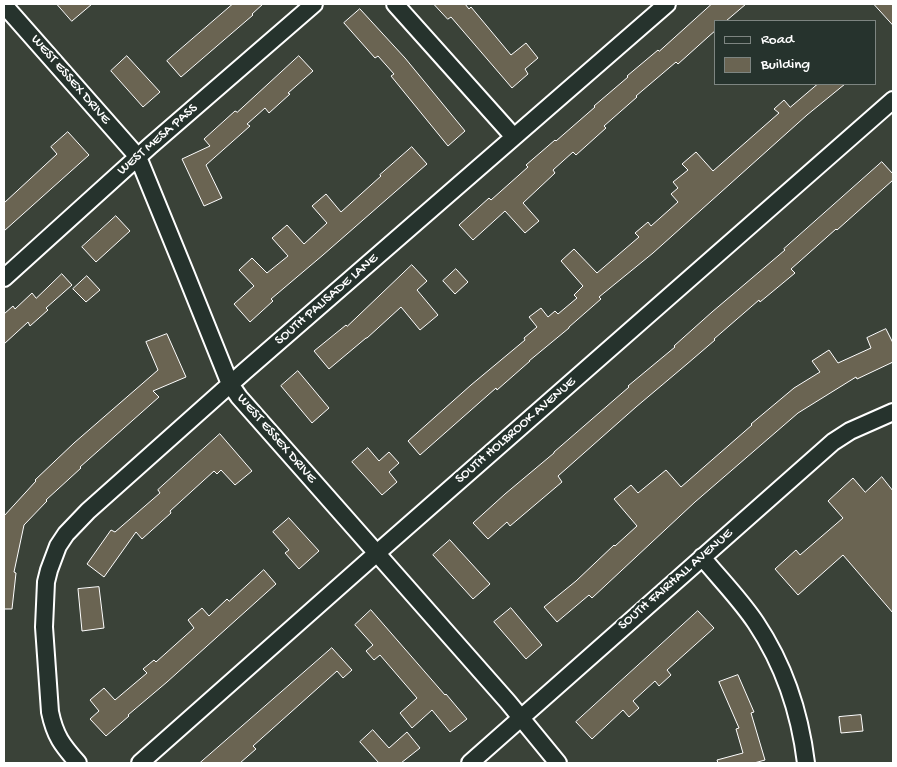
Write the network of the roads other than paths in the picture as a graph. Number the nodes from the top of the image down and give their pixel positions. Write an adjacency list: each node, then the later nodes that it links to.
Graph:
1 (314, 4): 7 (street, WEST MESA PASS)
2 (395, 4): 6 (street)
3 (667, 4): 6 (street, SOUTH PALISADE LANE)
4 (4, 5): 7 (street, WEST ESSEX DRIVE)
5 (893, 100): 11 (street, SOUTH HOLBROOK AVENUE)
6 (514, 137): 9 (street, SOUTH PALISADE LANE)
7 (138, 157): 8 (street, WEST MESA PASS); 9 (street, WEST ESSEX DRIVE)
8 (4, 278)
9 (230, 384): 11 (street, WEST ESSEX DRIVE); 14 (street, SOUTH PALISADE LANE)
10 (893, 412): 12 (street, SOUTH FAIRHALL AVENUE)
11 (377, 553): 13 (street, WEST ESSEX DRIVE); 15 (street, SOUTH HOLBROOK AVENUE)
12 (702, 557): 13 (street, SOUTH FAIRHALL AVENUE); 18 (street)
13 (521, 718): 16 (street, SOUTH FAIRHALL AVENUE); 17 (street, WEST ESSEX DRIVE)
14 (78, 763)
15 (140, 763)
16 (470, 763)
17 (558, 763)
18 (806, 763)

